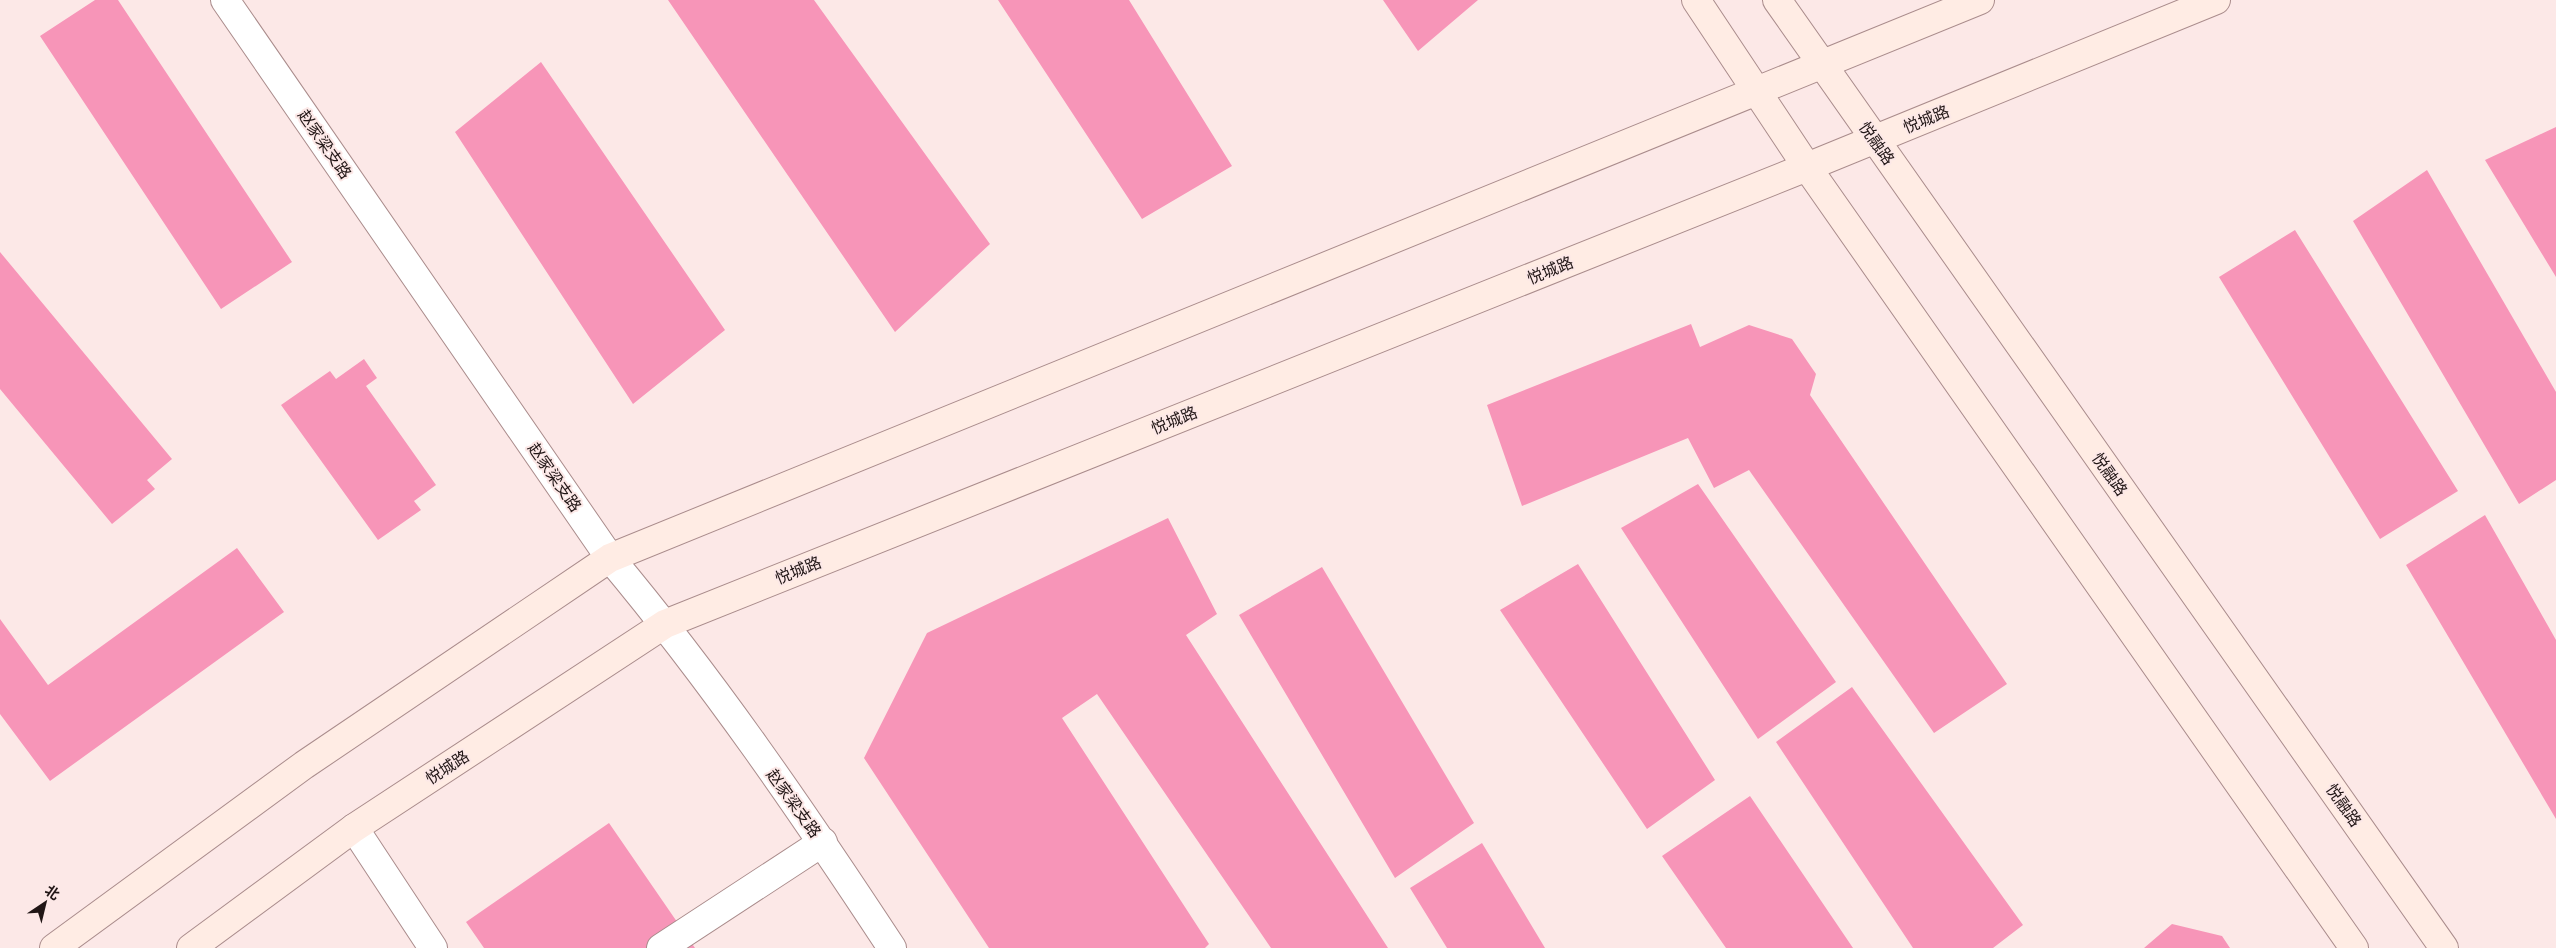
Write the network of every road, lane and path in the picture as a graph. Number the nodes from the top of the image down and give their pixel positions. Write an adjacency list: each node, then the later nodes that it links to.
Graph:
1 (225, 0): 10 (street, 赵家梁支路)
2 (1696, 0): 7 (main road)
3 (1777, 0): 6 (main road, 悦融路)
4 (1980, 0): 6 (main road)
5 (2216, 0): 8 (main road, 悦城路)
6 (1822, 63): 7 (main road); 8 (main road, 悦融路)
7 (1757, 89): 9 (main road); 10 (main road)
8 (1875, 140): 9 (main road, 悦城路); 20 (main road, 悦融路)
9 (1807, 167): 11 (main road, 悦城路); 19 (main road)
10 (610, 558): 11 (street, 赵家梁支路); 14 (main road)
11 (665, 624): 12 (main road, 悦城路); 13 (street, 赵家梁支路)
12 (354, 828): 15 (main road, 悦城路); 16 (street)
13 (823, 842): 17 (street); 18 (street, 赵家梁支路)
14 (54, 948)
15 (191, 948)
16 (432, 948)
17 (661, 948)
18 (892, 948)
19 (2354, 948)
20 (2444, 948)

